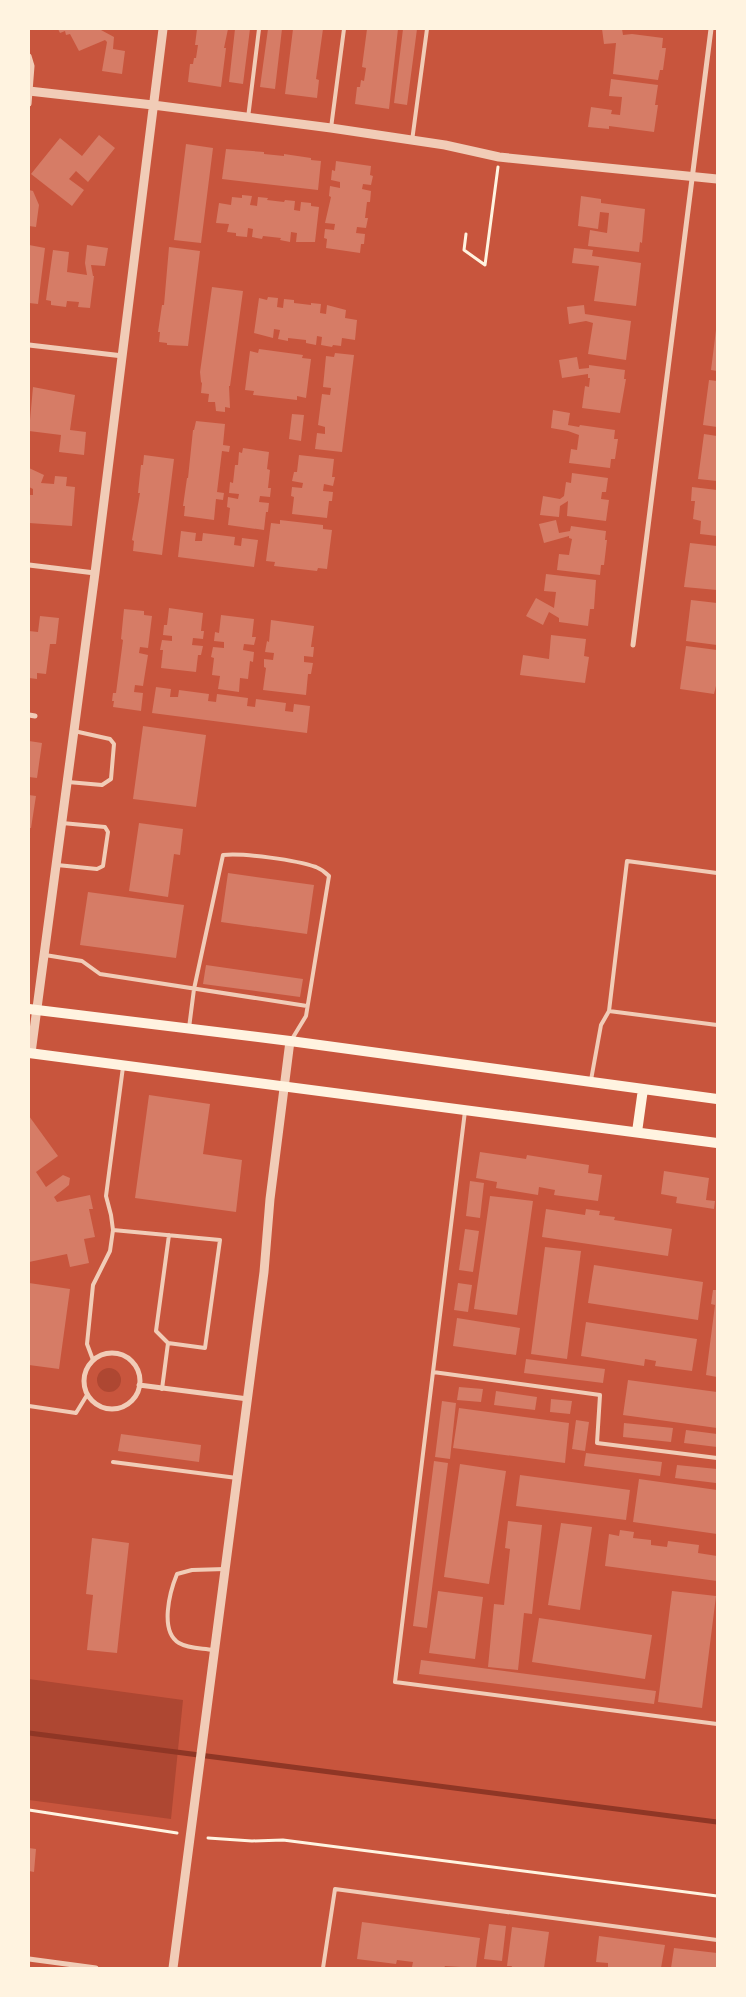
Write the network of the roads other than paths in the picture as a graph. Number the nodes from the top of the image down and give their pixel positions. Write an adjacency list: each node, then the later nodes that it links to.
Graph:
1 (163, 29): 9 (street)
2 (259, 29): 10 (lane)
3 (344, 29): 11 (lane)
4 (426, 29): 12 (lane)
5 (711, 29): 13 (street)
6 (29, 56): 7 (street)
7 (30, 91): 8 (street); 9 (street)
8 (29, 104)
9 (153, 105): 10 (street); 16 (street)
10 (248, 118): 11 (street)
11 (331, 128): 12 (street)
12 (412, 141): 13 (street)
13 (692, 176): 14 (street); 19 (street)
14 (717, 180)
15 (29, 345): 16 (street)
16 (122, 356): 18 (street)
17 (29, 566): 18 (street)
18 (95, 573): 20 (street)
19 (633, 645)
20 (74, 731): 21 (street); 21 (lane)
21 (67, 782): 22 (street)
22 (62, 823): 23 (street); 23 (lane)
23 (56, 864): 25 (street)
24 (717, 873): 29 (lane)
25 (45, 955): 26 (lane); 28 (street)
26 (194, 989): 27 (lane); 27 (lane); 31 (lane)
27 (307, 1006): 32 (lane)
28 (33, 1009): 31 (main road); 33 (street)
29 (609, 1011): 30 (lane); 35 (lane)
30 (717, 1025)
31 (189, 1028): 32 (main road)
32 (290, 1041): 35 (main road); 36 (street)
33 (30, 1053): 34 (main road)
34 (124, 1065): 36 (main road); 42 (lane)
35 (590, 1082): 37 (main road)
36 (284, 1085): 39 (main road); 50 (street)
37 (643, 1090): 38 (main road); 40 (main road)
38 (717, 1099)
39 (466, 1109): 40 (main road); 46 (lane)
40 (637, 1132): 41 (main road)
41 (717, 1143)
42 (113, 1230): 43 (lane); 45 (lane)
43 (169, 1235): 44 (lane); 44 (lane)
44 (168, 1343): 48 (lane)
45 (93, 1360): 47 (street); 49 (street)
46 (432, 1372): 52 (lane); 57 (lane)
47 (139, 1386): 48 (street); 49 (street)
48 (162, 1389): 50 (street)
49 (87, 1394): 51 (lane)
50 (248, 1399): 54 (street)
51 (29, 1406)
52 (717, 1458)
53 (113, 1462): 54 (lane)
54 (238, 1478): 55 (street)
55 (225, 1569): 56 (street); 56 (lane)
56 (214, 1650): 61 (street)
57 (717, 1724)
58 (717, 1940): 62 (lane)
59 (29, 1959): 60 (street)
60 (96, 1968)
61 (173, 1968)
62 (323, 1968)

